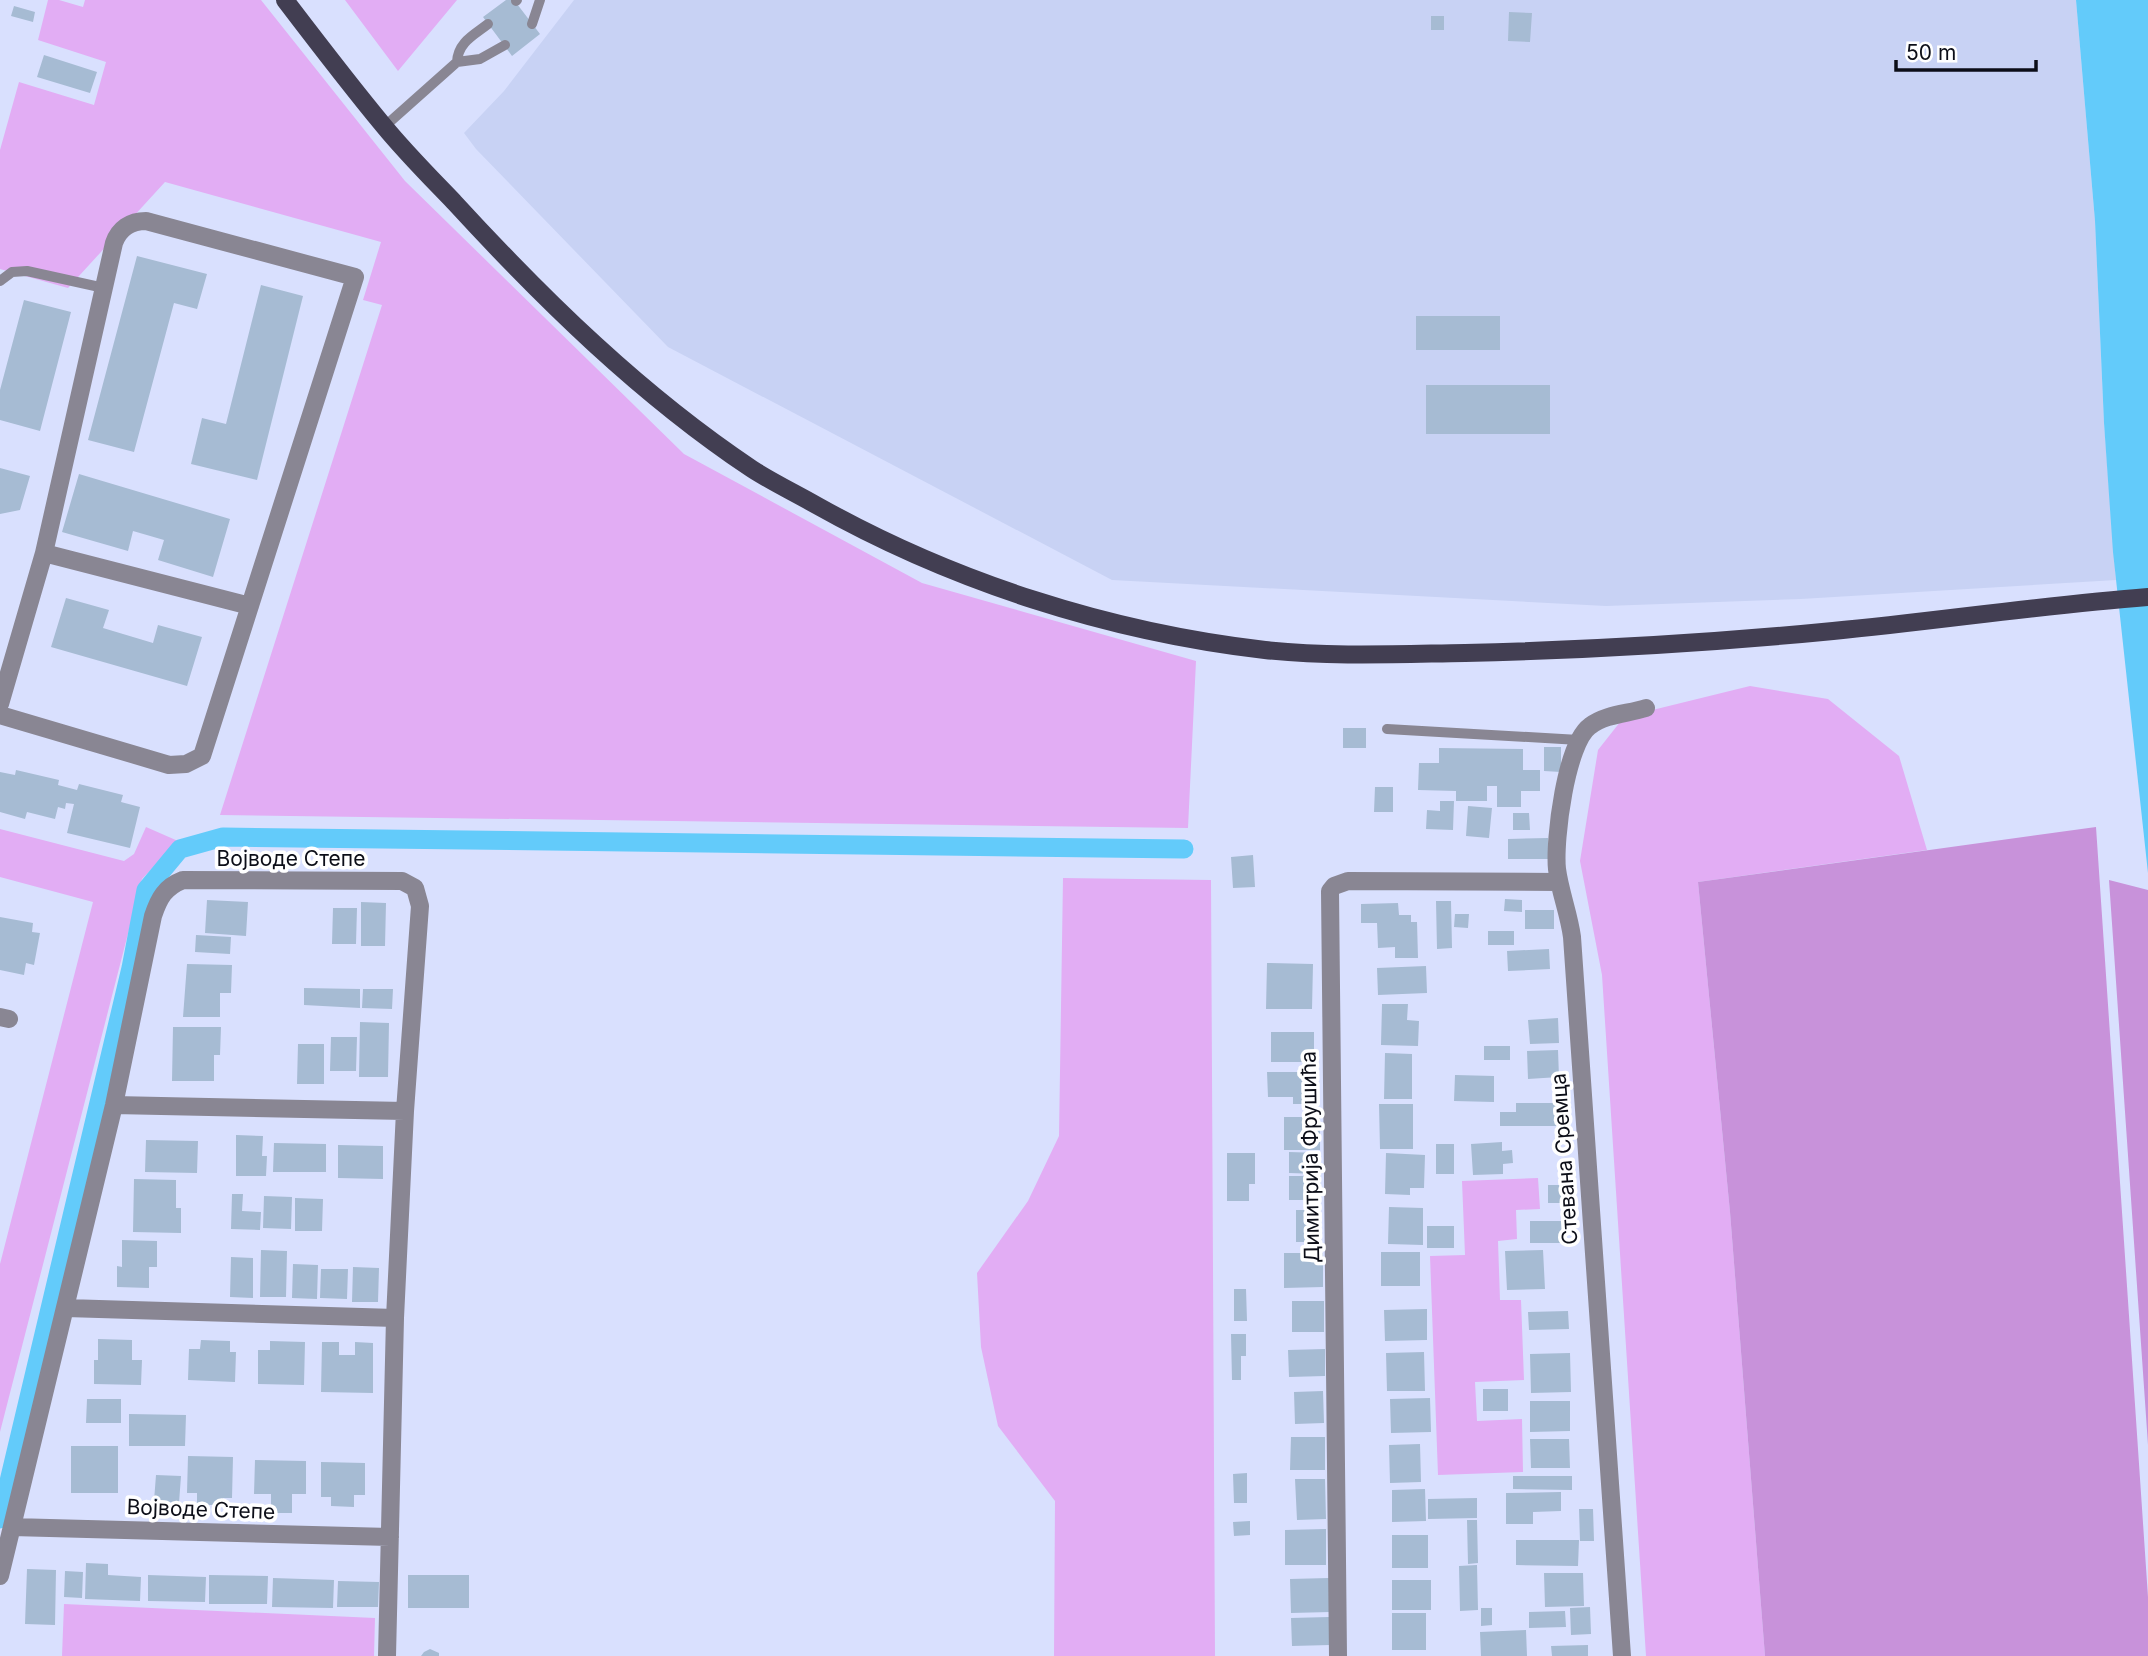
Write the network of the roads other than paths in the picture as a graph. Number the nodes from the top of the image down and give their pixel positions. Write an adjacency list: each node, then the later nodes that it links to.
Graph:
1 (285, 0): 7 (main road)
2 (540, 0): 4 (lane)
3 (488, 24): 6 (lane)
4 (532, 24)
5 (505, 45): 6 (lane)
6 (457, 61): 7 (lane)
7 (384, 127): 11 (main road)
8 (0, 281): 9 (lane)
9 (104, 288): 10 (street); 12 (street)
10 (44, 554): 12 (street); 13 (street)
11 (2148, 597)
12 (250, 606): 15 (street)
13 (0, 704)
14 (1646, 708): 17 (street)
15 (0, 715)
16 (1387, 729): 17 (lane)
17 (1579, 740): 18 (street, Стевана Сремца)
18 (1559, 883): 27 (street, Димитрија Фрушића); 28 (street, Стевана Сремца)
19 (114, 1105): 20 (street); 20 (street, Војводе Степе); 21 (street, Војводе Степе)
20 (405, 1111): 22 (street, Војводе Степе)
21 (66, 1308): 22 (street); 23 (street, Војводе Степе)
22 (394, 1318): 24 (street, Војводе Степе)
23 (12, 1527): 24 (street, Војводе Степе); 25 (street, Војводе Степе)
24 (390, 1537): 26 (street, Војводе Степе)
25 (0, 1576)
26 (387, 1656)
27 (1338, 1656)
28 (1622, 1656)

